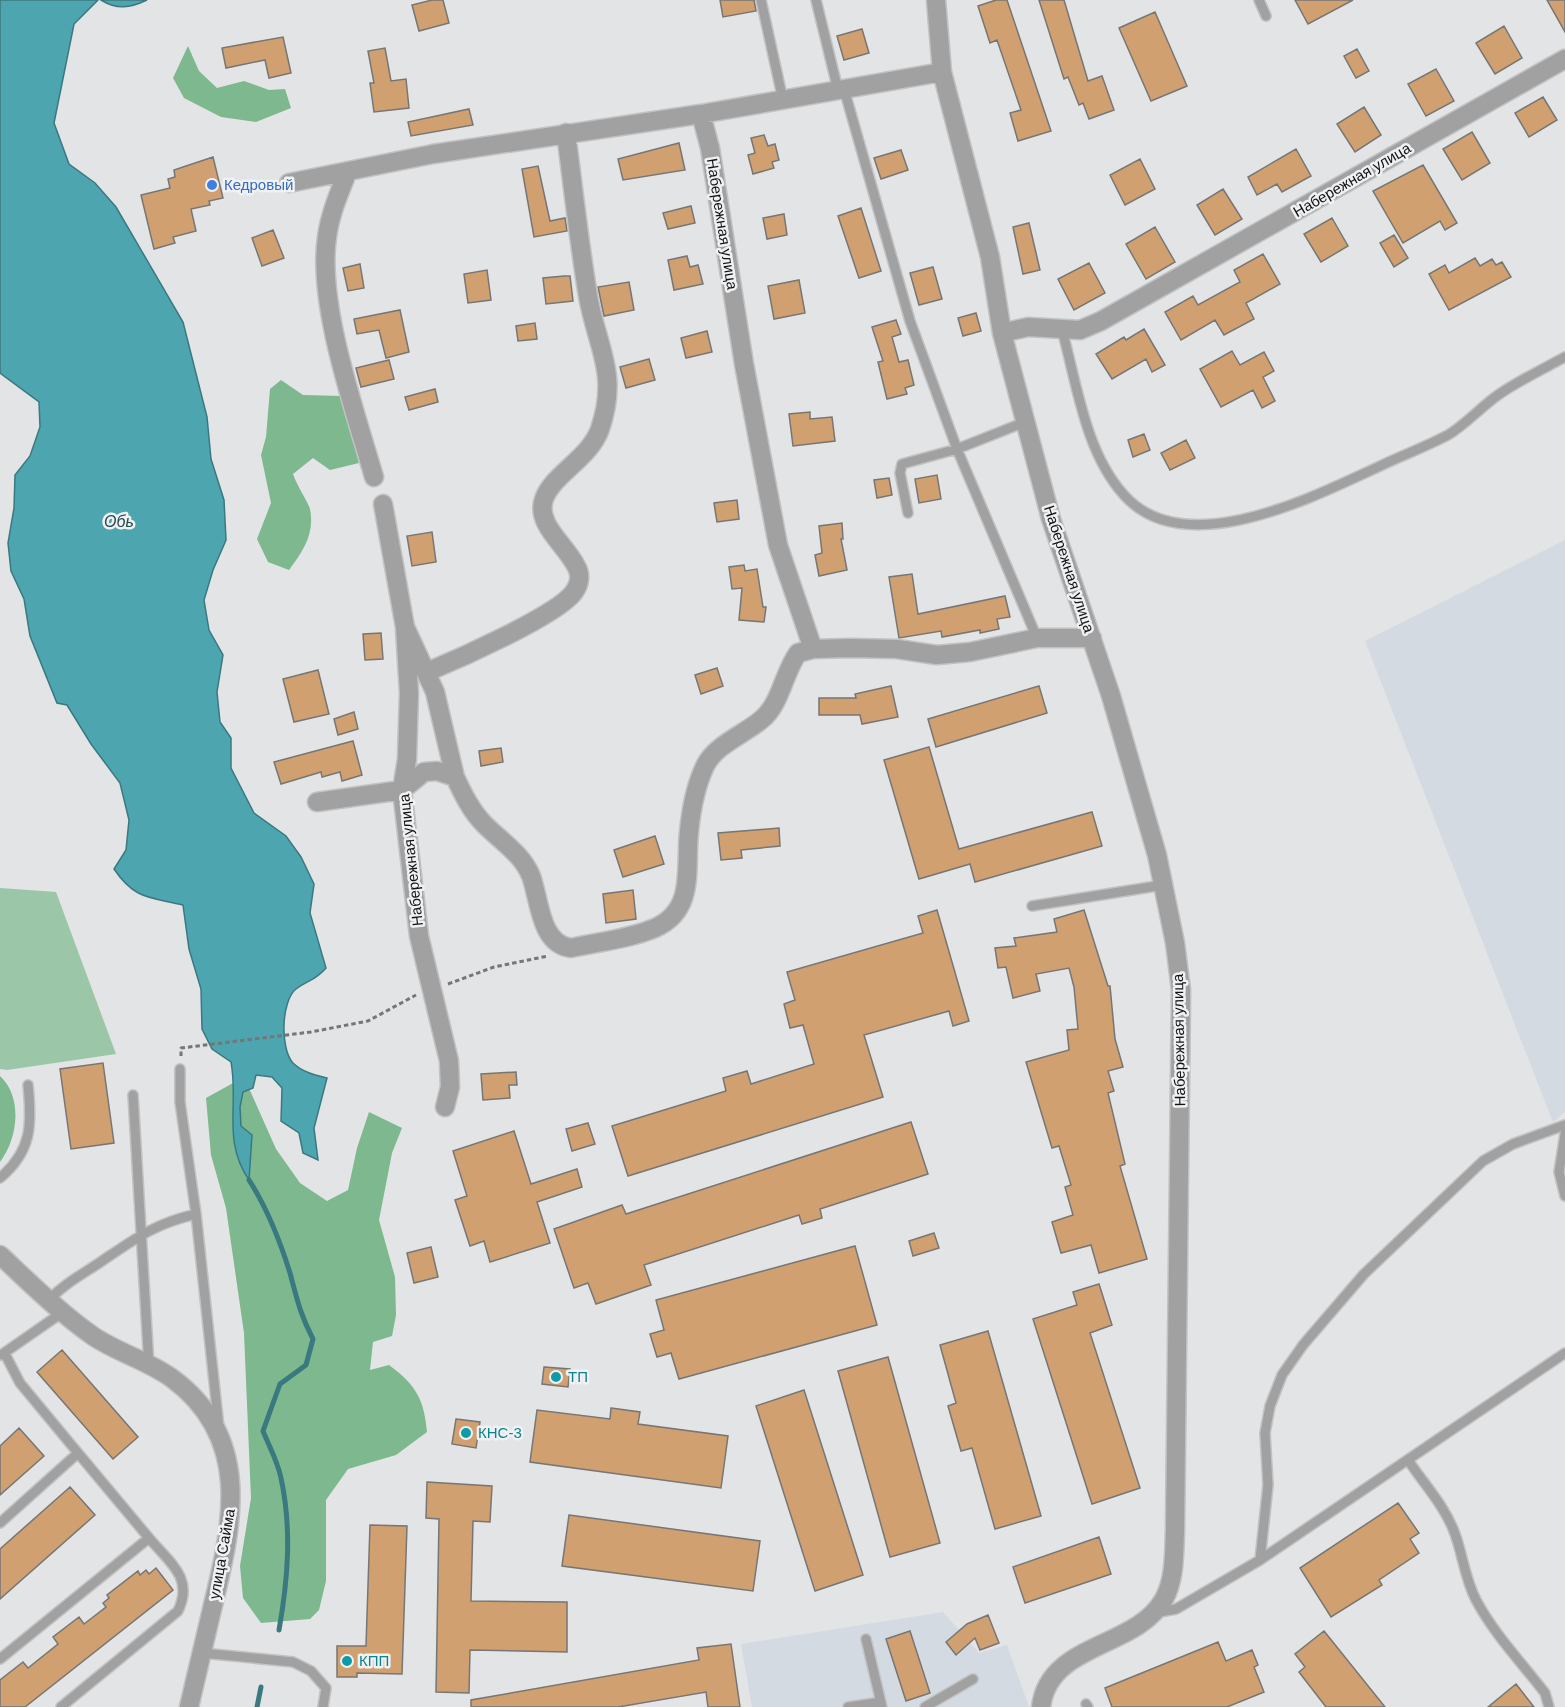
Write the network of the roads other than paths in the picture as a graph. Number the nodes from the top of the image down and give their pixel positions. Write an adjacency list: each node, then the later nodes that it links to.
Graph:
1 (761, 0): 9 (lane)
2 (816, 0): 8 (lane)
3 (936, 0): 7 (street, Набережная улица)
4 (1259, 0): 5 (lane)
5 (1266, 16)
6 (1565, 59): 14 (street, Набережная улица)
7 (942, 72): 8 (street); 15 (street, Набережная улица)
8 (841, 90): 9 (street); 18 (lane)
9 (783, 100): 10 (street)
10 (701, 114): 11 (street); 25 (street, Набережная улица)
11 (566, 134): 12 (street); 26 (street)
12 (348, 171): 13 (street); 19 (street)
13 (289, 183)
14 (1062, 330): 15 (street, Набережная улица); 16 (lane)
15 (1002, 333): 17 (street, Набережная улица)
16 (1565, 357)
17 (1025, 422): 18 (lane); 24 (street, Набережная улица)
18 (957, 449): 21 (lane); 23 (lane)
19 (374, 477)
20 (383, 504): 22 (street, Набережная улица)
21 (908, 513)
22 (405, 627): 26 (street); 28 (street, Набережная улица)
23 (1037, 638): 24 (street); 25 (street)
24 (1092, 638): 30 (street, Набережная улица)
25 (813, 649): 27 (street)
26 (427, 672): 27 (street)
27 (455, 777): 28 (street)
28 (402, 790): 29 (street); 35 (street, Набережная улица)
29 (317, 802)
30 (1163, 885): 31 (lane); 53 (street, Набережная улица)
31 (1032, 906)
32 (180, 1069): 40 (lane)
33 (28, 1085): 38 (lane)
34 (133, 1095): 41 (lane)
35 (445, 1107)
36 (1565, 1125): 52 (lane)
37 (1565, 1134): 39 (lane)
38 (0, 1178)
39 (1565, 1196)
40 (196, 1214): 41 (lane); 47 (lane)
41 (140, 1234): 43 (lane); 46 (lane)
42 (0, 1255): 43 (street, улица Сайма)
43 (56, 1306): 45 (lane); 46 (street, улица Сайма)
44 (1565, 1353): 49 (lane)
45 (3, 1355): 48 (lane)
46 (149, 1366): 47 (street, улица Сайма)
47 (220, 1436): 55 (street, улица Сайма)
48 (78, 1453): 50 (lane); 51 (lane)
49 (1408, 1460): 52 (lane); 65 (lane)
50 (0, 1523)
51 (149, 1538): 56 (lane); 59 (lane)
52 (1260, 1560): 53 (lane)
53 (1154, 1613): 64 (street, Набережная улица)
54 (866, 1640): 58 (lane)
55 (202, 1653): 60 (street, улица Сайма); 61 (lane)
56 (0, 1659)
57 (973, 1679): 63 (lane)
58 (881, 1705): 62 (lane)
59 (61, 1707)
60 (189, 1707)
61 (323, 1707)
62 (848, 1707)
63 (924, 1707)
64 (1041, 1707)
65 (1550, 1707)

